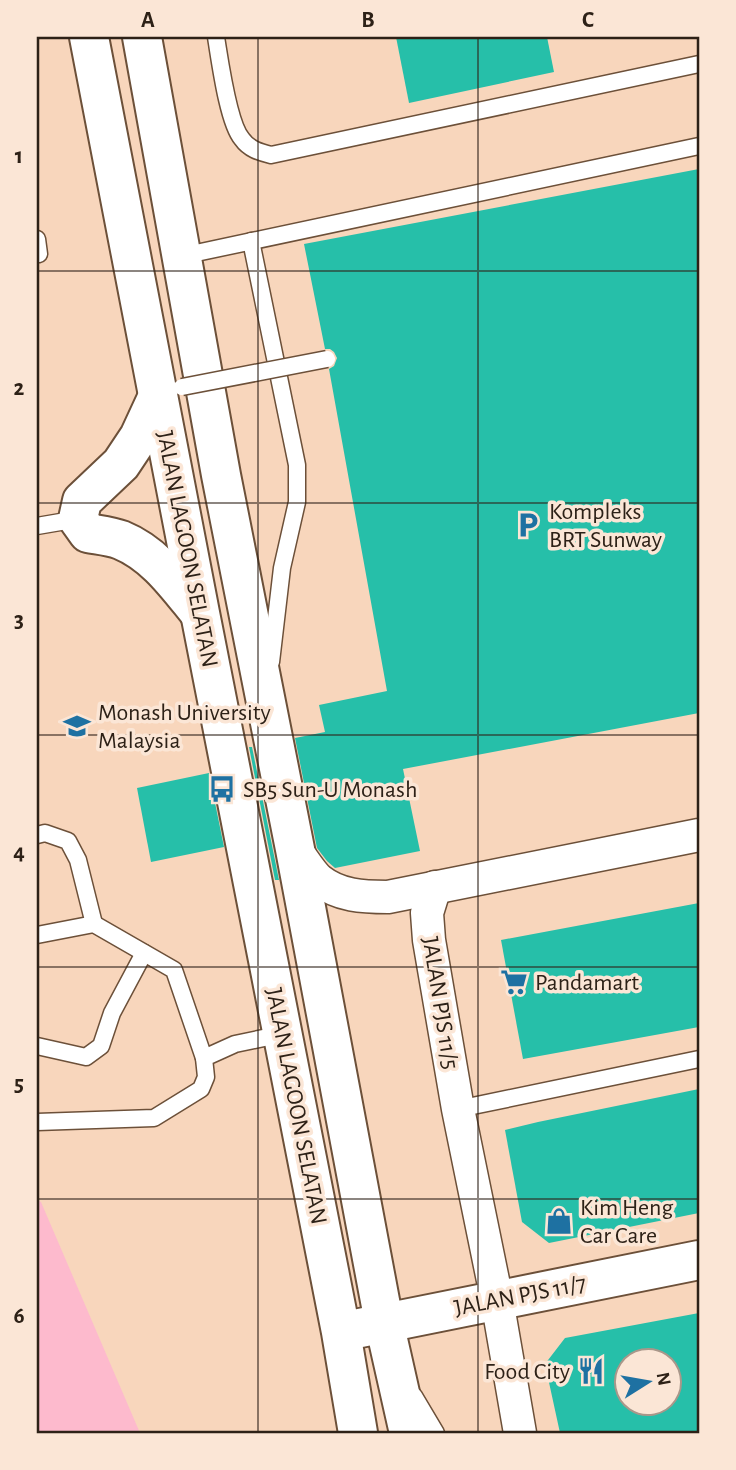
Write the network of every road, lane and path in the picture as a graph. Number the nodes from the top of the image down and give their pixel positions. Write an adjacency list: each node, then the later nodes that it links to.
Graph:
1 (89, 37): 9 (main road, JALAN LAGOON SELATAN)
2 (142, 37): 7 (main road, JALAN LAGOON SELATAN)
3 (216, 37): 4 (lane)
4 (699, 64)
5 (699, 146): 6 (lane)
6 (251, 241): 7 (lane); 13 (lane)
7 (182, 256): 13 (main road, JALAN LAGOON SELATAN)
8 (327, 359): 9 (lane, bridge)
9 (170, 392): 10 (main road); 12 (main road, JALAN LAGOON SELATAN)
10 (78, 519): 11 (lane); 12 (main road)
11 (37, 526)
12 (200, 613): 21 (main road, JALAN LAGOON SELATAN)
13 (266, 701): 16 (main road, JALAN LAGOON SELATAN)
14 (37, 835): 18 (lane)
15 (699, 835): 17 (street)
16 (295, 849): 17 (street); 30 (main road, JALAN LAGOON SELATAN)
17 (435, 887): 25 (street, JALAN PJS 11/5)
18 (94, 924): 19 (lane); 20 (lane)
19 (37, 935)
20 (144, 953): 22 (lane); 23 (lane)
21 (283, 1034): 23 (lane); 29 (main road, JALAN LAGOON SELATAN)
22 (37, 1046)
23 (204, 1058): 26 (lane)
24 (699, 1059): 25 (lane)
25 (458, 1109): 28 (street, JALAN PJS 11/5)
26 (37, 1122)
27 (699, 1259): 28 (main road, JALAN PJS 11/7)
28 (497, 1300): 30 (main road, JALAN PJS 11/7); 34 (street, JALAN PJS 11/5)
29 (341, 1332): 30 (main road, JALAN PJS 11/7); 31 (main road, JALAN LAGOON SELATAN)
30 (388, 1340): 32 (main road, JALAN LAGOON SELATAN); 33 (lane)
31 (358, 1433)
32 (409, 1433)
33 (436, 1433)
34 (520, 1433)

